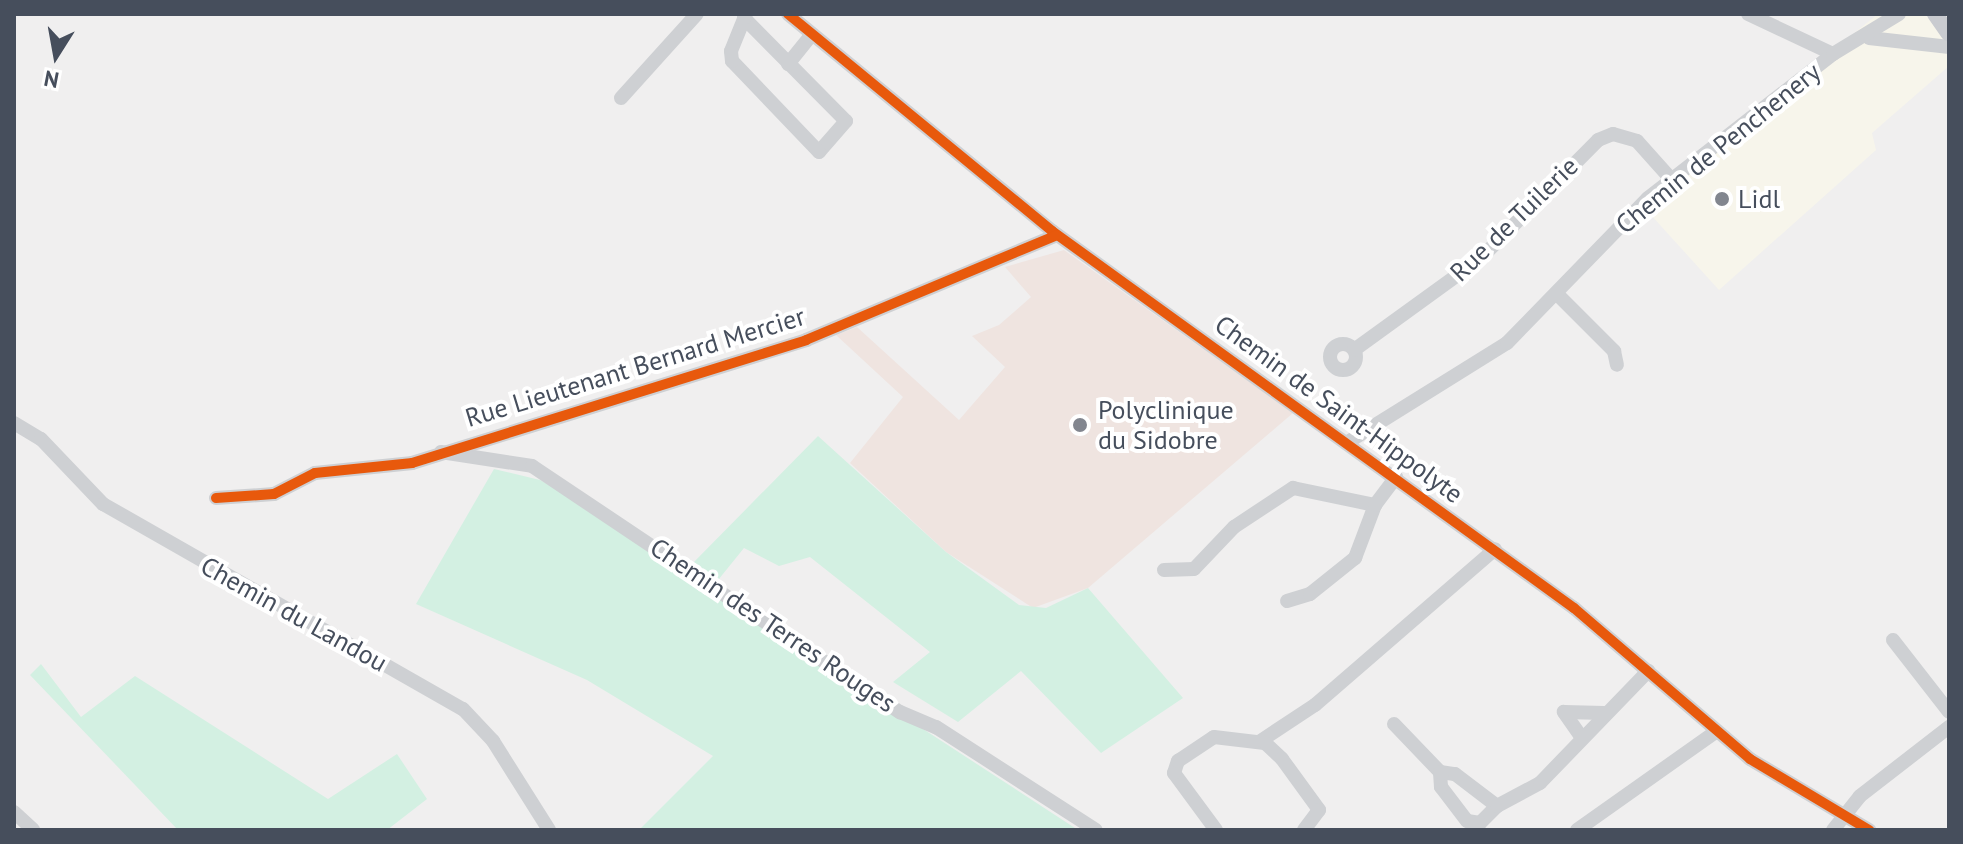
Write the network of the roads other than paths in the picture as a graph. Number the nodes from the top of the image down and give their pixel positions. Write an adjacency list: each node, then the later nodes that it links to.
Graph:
1 (697, 14): 13 (street)
2 (788, 14): 7 (street, Chemin de Saint-Hippolyte)
3 (1748, 14): 11 (street)
4 (1899, 14): 9 (street, Chemin de Penchenery)
5 (1935, 14): 8 (main road)
6 (745, 16): 12 (street); 12 (street)
7 (812, 34): 12 (street); 15 (street, Chemin de Saint-Hippolyte)
8 (1949, 34)
9 (1869, 38): 10 (street); 11 (street, Chemin de Penchenery)
10 (1949, 47)
11 (1833, 54): 14 (street, Chemin de Penchenery)
12 (785, 61)
13 (621, 98)
14 (1671, 179): 16 (street, Chemin de Penchenery); 17 (street, Rue de Tuilerie)
15 (1057, 235): 20 (street, Chemin de Saint-Hippolyte); 21 (street, Rue Lieutenant Bernard Mercier)
16 (1557, 294): 18 (street); 20 (street, Chemin de Penchenery)
17 (1354, 350)
18 (1617, 365)
19 (14, 423): 44 (street, Chemin du Landou)
20 (1348, 442): 22 (street, Chemin de Saint-Hippolyte)
21 (441, 452): 23 (street, Rue Lieutenant Bernard Mercier); 45 (street, Chemin des Terres Rouges)
22 (1396, 477): 24 (street); 25 (street, Chemin de Saint-Hippolyte)
23 (216, 498)
24 (1375, 505): 26 (street); 27 (street)
25 (1495, 549): 29 (street, Chemin de Saint-Hippolyte); 34 (street)
26 (1164, 570)
27 (1287, 601)
28 (1893, 640): 30 (street)
29 (1648, 671): 31 (street); 35 (street, Chemin de Saint-Hippolyte)
30 (1949, 712)
31 (1604, 713): 36 (street); 36 (street)
32 (1394, 724): 39 (street)
33 (1949, 727): 41 (street)
34 (1285, 729): 37 (street); 38 (street)
35 (1717, 731): 41 (street, Chemin de Saint-Hippolyte); 48 (street)
36 (1582, 738): 40 (street)
37 (1259, 742): 38 (street); 46 (street)
38 (1282, 759): 47 (street)
39 (1440, 772): 40 (street); 40 (street)
40 (1497, 806)
41 (1850, 814): 49 (street); 50 (street, Chemin de Saint-Hippolyte)
42 (16, 818): 43 (street)
43 (33, 830)
44 (549, 830)
45 (1096, 830)
46 (1216, 830)
47 (1304, 830)
48 (1577, 830)
49 (1833, 830)
50 (1869, 830)

